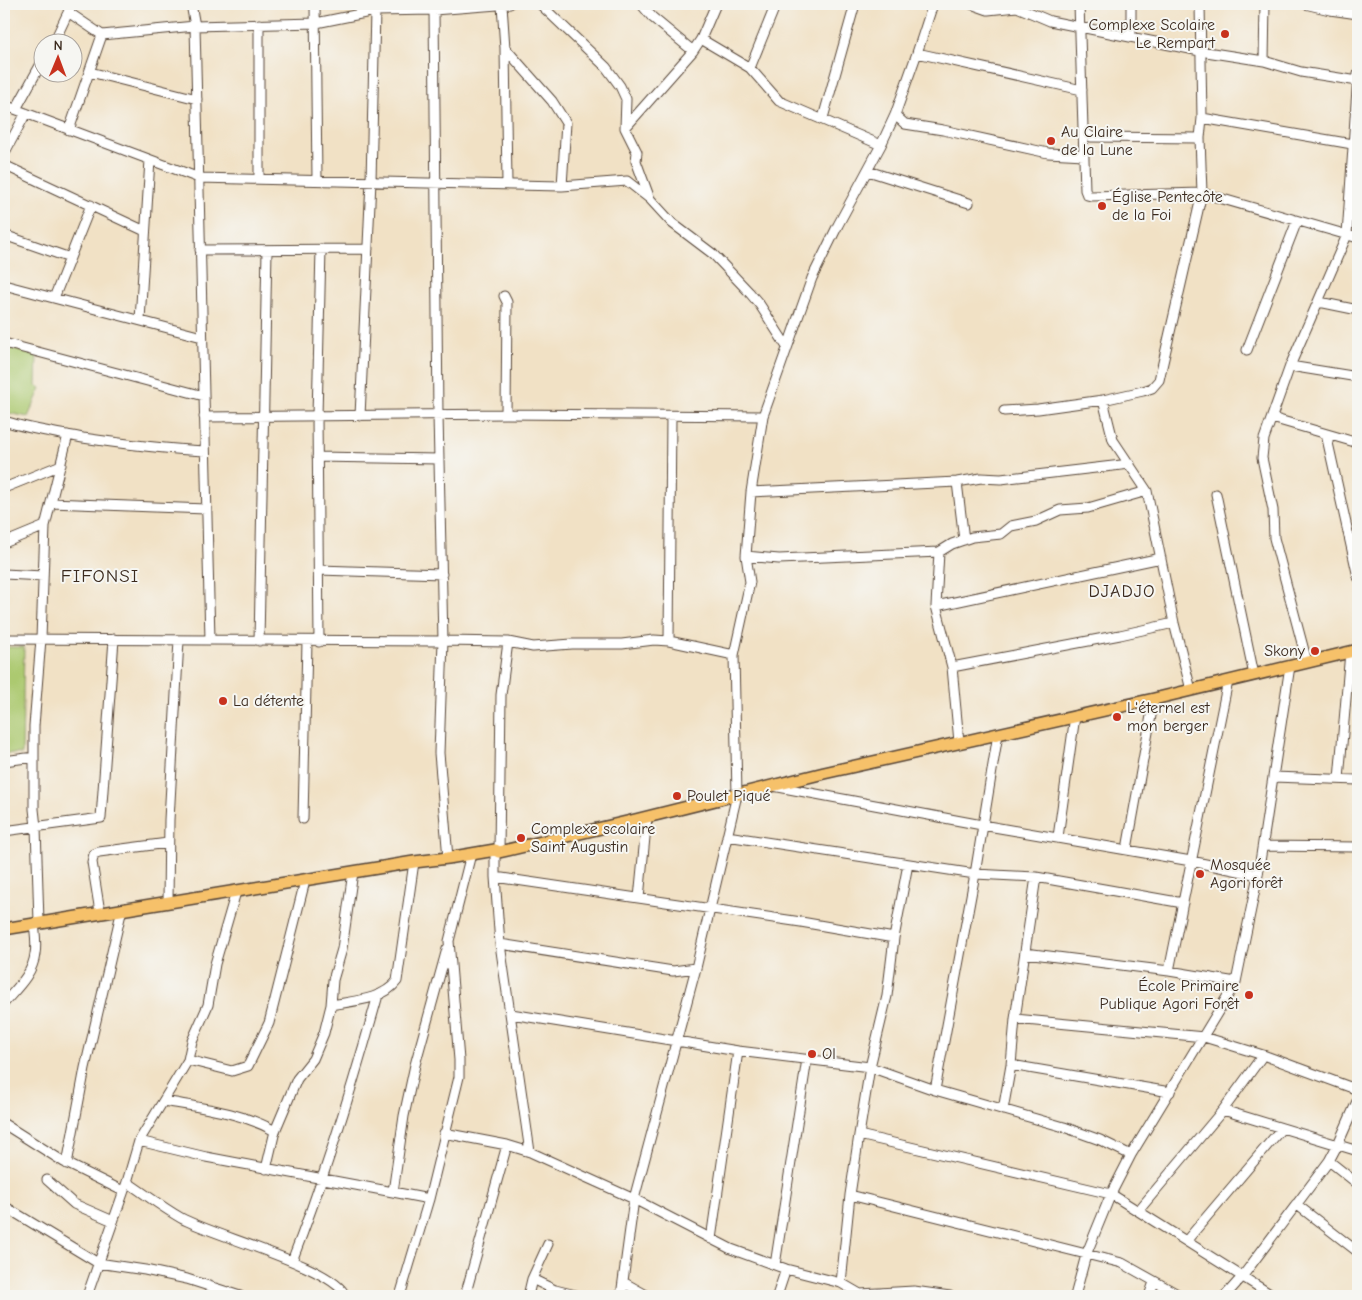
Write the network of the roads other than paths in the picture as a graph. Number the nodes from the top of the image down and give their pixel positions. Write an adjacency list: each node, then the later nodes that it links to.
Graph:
1 (190, 4): 23 (street)
2 (315, 4): 21 (street)
3 (506, 4): 18 (street); 29 (street)
4 (540, 4): 47 (street)
5 (641, 4): 30 (street)
6 (716, 4): 28 (street)
7 (776, 4): 34 (street)
8 (855, 4): 45 (street)
9 (932, 4): 32 (street)
10 (971, 4): 16 (street)
11 (1079, 4): 24 (street)
12 (1131, 4): 27 (street)
13 (1200, 4): 31 (street)
14 (1265, 4): 33 (street)
15 (1305, 4): 20 (street)
16 (1018, 6): 24 (street)
17 (70, 8): 25 (street); 26 (street)
18 (434, 10): 19 (street); 66 (street)
19 (375, 11): 21 (street); 64 (street)
20 (1358, 14)
21 (316, 23): 22 (street); 63 (street)
22 (259, 24): 23 (street); 62 (street)
23 (195, 26): 26 (street); 40 (street)
24 (1080, 27): 27 (street); 39 (street)
25 (59, 32)
26 (102, 35): 35 (street)
27 (1131, 36): 31 (street)
28 (701, 39): 30 (street); 34 (street)
29 (505, 48): 67 (street); 68 (street)
30 (693, 51): 47 (street)
31 (1200, 51): 33 (street); 46 (street)
32 (917, 54): 39 (street); 44 (street)
33 (1264, 61): 38 (street)
34 (750, 68): 45 (street)
35 (90, 72): 40 (street); 48 (street)
36 (1358, 74): 38 (street)
37 (32, 80): 42 (street)
38 (1358, 80): 52 (street)
39 (1082, 90): 49 (street)
40 (197, 99): 61 (street)
41 (4, 105): 42 (street)
42 (16, 109): 43 (street)
43 (26, 113): 48 (street); 54 (street)
44 (895, 115): 51 (street); 55 (street)
45 (823, 118): 51 (street)
46 (1202, 118): 50 (street); 52 (street)
47 (626, 128): 57 (street)
48 (69, 130): 53 (street)
49 (1084, 131): 50 (street); 55 (street)
50 (1200, 138): 69 (street)
51 (881, 144): 59 (street)
52 (1356, 145): 71 (street)
53 (131, 153): 56 (street); 60 (street)
54 (4, 154)
55 (1084, 155): 69 (street)
56 (150, 160): 60 (street); 61 (street)
57 (636, 161): 65 (street); 70 (street)
58 (4, 165): 73 (street)
59 (868, 171): 72 (street); 92 (street)
60 (149, 172): 75 (street)
61 (199, 178): 62 (street); 81 (street)
62 (259, 179): 63 (street)
63 (317, 180): 64 (street)
64 (371, 181): 66 (street); 80 (street)
65 (627, 181): 68 (street); 70 (street)
66 (435, 182): 67 (street); 100 (street)
67 (507, 184): 68 (street)
68 (562, 186)
69 (1202, 193): 74 (street); 97 (street)
70 (650, 199): 92 (street)
71 (1354, 202): 77 (street)
72 (969, 203)
73 (91, 205): 75 (street); 83 (street)
74 (1298, 222): 77 (street); 93 (street)
75 (145, 231): 89 (street)
76 (4, 235): 83 (street)
77 (1347, 235): 78 (street); 87 (street)
78 (1358, 238)
79 (321, 249): 80 (street); 82 (street); 101 (street)
80 (368, 249): 102 (street)
81 (200, 250): 82 (street); 90 (street)
82 (267, 250): 106 (street)
83 (70, 258): 86 (street)
84 (4, 284): 86 (street)
85 (504, 296): 99 (street)
86 (54, 298): 89 (street)
87 (1319, 302): 88 (street); 94 (street)
88 (1358, 310)
89 (140, 320): 90 (street)
90 (202, 337): 96 (street)
91 (4, 343): 96 (street)
92 (787, 347): 104 (street)
93 (1246, 350)
94 (1290, 366): 95 (street); 107 (street)
95 (1358, 377)
96 (204, 396): 105 (street)
97 (1102, 400): 98 (street); 117 (street)
98 (1004, 411)
99 (506, 414): 100 (street); 103 (street)
100 (438, 415): 102 (street); 116 (street)
101 (317, 416): 102 (street); 106 (street); 115 (street)
102 (360, 416)
103 (671, 416): 104 (street); 147 (street)
104 (763, 416): 122 (street)
105 (204, 417): 106 (street); 114 (street)
106 (263, 417): 144 (street)
107 (1272, 418): 111 (street); 152 (street)
108 (4, 421): 109 (street)
109 (15, 425): 110 (street); 112 (street)
110 (4, 429)
111 (1326, 434): 113 (street); 136 (street)
112 (68, 435): 114 (street); 118 (street)
113 (1358, 443)
114 (205, 451): 125 (street)
115 (317, 457): 116 (street); 132 (street)
116 (439, 459): 134 (street)
117 (1130, 464): 119 (street); 121 (street)
118 (60, 465): 120 (street); 124 (street)
119 (957, 482): 122 (street); 127 (street)
120 (4, 488)
121 (1147, 491): 127 (street); 131 (street)
122 (751, 492): 130 (street)
123 (1216, 494): 155 (street)
124 (51, 503): 125 (street); 126 (street)
125 (206, 509): 143 (street)
126 (45, 526): 128 (street); 135 (street)
127 (964, 540): 129 (street)
128 (4, 543)
129 (939, 552): 130 (street); 137 (street)
130 (746, 556): 151 (street)
131 (1161, 558): 137 (street); 138 (street)
132 (319, 570): 134 (street); 148 (street)
133 (4, 574): 135 (street)
134 (442, 574): 146 (street)
135 (43, 576): 140 (street)
136 (1358, 577)
137 (936, 606): 154 (street)
138 (1174, 623): 154 (street); 157 (street)
139 (4, 638): 140 (street)
140 (41, 639): 141 (street); 162 (street)
141 (114, 639): 142 (street); 172 (street)
142 (179, 640): 143 (street); 176 (street)
143 (210, 640): 144 (street)
144 (259, 641): 145 (street)
145 (307, 641): 148 (street); 170 (street)
146 (443, 641): 148 (street); 149 (street); 182 (street)
147 (669, 641): 149 (street); 151 (street)
148 (319, 642)
149 (508, 642): 180 (street)
150 (1354, 651): 152 (main road); 165 (street)
151 (734, 655): 168 (street)
152 (1307, 662): 153 (main road)
153 (1290, 666): 155 (main road); 164 (street)
154 (952, 668): 161 (street)
155 (1254, 675): 156 (main road)
156 (1228, 681): 157 (main road); 183 (street)
157 (1191, 690): 158 (main road)
158 (1154, 699): 159 (main road); 179 (street)
159 (1075, 716): 160 (main road); 175 (street)
160 (998, 734): 161 (main road); 171 (street)
161 (959, 742): 167 (main road)
162 (34, 757): 163 (street); 172 (street)
163 (4, 761)
164 (1273, 777): 165 (street); 177 (street)
165 (1340, 779): 166 (street)
166 (1358, 780)
167 (770, 786): 168 (main road); 171 (street)
168 (737, 795): 169 (main road); 174 (street)
169 (647, 817): 180 (main road); 193 (street)
170 (303, 819)
171 (982, 825): 175 (street); 187 (street)
172 (36, 827): 173 (street); 199 (street)
173 (4, 831)
174 (727, 836): 185 (street); 196 (street)
175 (1058, 837): 179 (street)
176 (168, 843): 194 (street); 198 (street)
177 (1263, 846): 178 (street); 188 (street)
178 (1358, 847)
179 (1127, 849): 183 (street)
180 (497, 851): 181 (main road); 189 (street)
181 (472, 854): 182 (main road); 202 (street)
182 (448, 858): 184 (main road)
183 (1191, 861): 188 (street); 195 (street)
184 (414, 862): 186 (main road); 208 (street)
185 (908, 864): 187 (street); 201 (street)
186 (353, 872): 191 (main road); 210 (street)
187 (975, 874): 190 (street); 221 (street)
188 (1258, 875): 207 (street)
189 (494, 877): 193 (street); 203 (street)
190 (1036, 877): 195 (street); 204 (street)
191 (306, 881): 192 (main road); 218 (street)
192 (236, 892): 194 (main road); 218 (street)
193 (639, 898): 196 (street)
194 (168, 902): 197 (main road)
195 (1183, 903): 206 (street)
196 (709, 908): 201 (street); 205 (street)
197 (122, 909): 198 (main road); 241 (street)
198 (100, 912): 199 (main road)
199 (37, 923): 200 (main road); 209 (street)
200 (4, 928)
201 (894, 938): 220 (street)
202 (450, 941): 231 (street); 247 (street)
203 (500, 944): 205 (street); 211 (street)
204 (1025, 953): 206 (street); 212 (street)
205 (696, 968): 214 (street)
206 (1169, 971): 207 (street)
207 (1236, 982): 213 (street)
208 (378, 995): 210 (street); 243 (street)
209 (4, 1002)
210 (331, 1005): 230 (street)
211 (511, 1014): 214 (street); 238 (street)
212 (1015, 1019): 213 (street); 219 (street)
213 (1204, 1037): 216 (street); 223 (street)
214 (676, 1040): 215 (street); 251 (street)
215 (738, 1052): 217 (street); 256 (street)
216 (1263, 1055): 222 (street); 227 (street)
217 (807, 1059): 220 (street); 263 (street)
218 (188, 1060): 225 (street)
219 (1011, 1065): 223 (street); 226 (street)
220 (870, 1067): 221 (street); 232 (street)
221 (935, 1090): 226 (street)
222 (1358, 1090)
223 (1170, 1092): 239 (street)
224 (1358, 1099): 235 (street)
225 (164, 1101): 230 (street); 234 (street)
226 (1003, 1110): 239 (street)
227 (1223, 1110): 229 (street); 254 (street)
228 (6, 1125): 233 (street); 241 (street)
229 (1282, 1128): 235 (street); 257 (street)
230 (276, 1130): 242 (street)
231 (444, 1133): 236 (street); 250 (street)
232 (859, 1136): 248 (street); 249 (street)
233 (4, 1137)
234 (138, 1141): 242 (street); 246 (street)
235 (1338, 1144): 237 (street); 240 (street)
236 (507, 1145): 238 (street); 278 (street)
237 (1358, 1151)
238 (530, 1152): 251 (street)
239 (1131, 1155): 248 (street)
240 (1329, 1161): 245 (street); 252 (street)
241 (67, 1164): 246 (street)
242 (266, 1169): 243 (street)
243 (322, 1179): 247 (street); 261 (street)
244 (47, 1180): 255 (street)
245 (1358, 1184)
246 (125, 1186): 255 (street); 261 (street)
247 (393, 1192): 250 (street)
248 (1110, 1194): 254 (street); 260 (street)
249 (850, 1195): 260 (street); 269 (street)
250 (428, 1199): 277 (street)
251 (634, 1199): 256 (street); 267 (street)
252 (1296, 1204): 259 (street); 265 (street)
253 (4, 1206): 262 (street)
254 (1138, 1210): 257 (street)
255 (113, 1220): 262 (street)
256 (711, 1239): 263 (street)
257 (1187, 1240): 265 (street)
258 (548, 1244): 266 (street)
259 (1358, 1252)
260 (1086, 1255): 268 (street); 286 (street)
261 (292, 1261): 276 (street)
262 (98, 1263): 274 (street); 275 (street)
263 (775, 1265): 264 (street)
264 (786, 1269): 269 (street); 284 (street)
265 (1242, 1277): 273 (street); 289 (street)
266 (532, 1278): 270 (street); 279 (street)
267 (623, 1282): 282 (street); 283 (street)
268 (1154, 1282): 287 (street); 288 (street)
269 (841, 1284): 272 (street)
270 (555, 1290): 280 (street); 281 (street)
271 (914, 1294): 272 (street); 285 (street)
272 (860, 1295)
273 (1270, 1295): 290 (street)
274 (86, 1296)
275 (240, 1296)
276 (345, 1296)
277 (400, 1296)
278 (465, 1296)
279 (528, 1296)
280 (547, 1296)
281 (580, 1296)
282 (621, 1296)
283 (648, 1296)
284 (776, 1296)
285 (950, 1296)
286 (1075, 1296)
287 (1149, 1296)
288 (1181, 1296)
289 (1225, 1296)
290 (1296, 1296)

